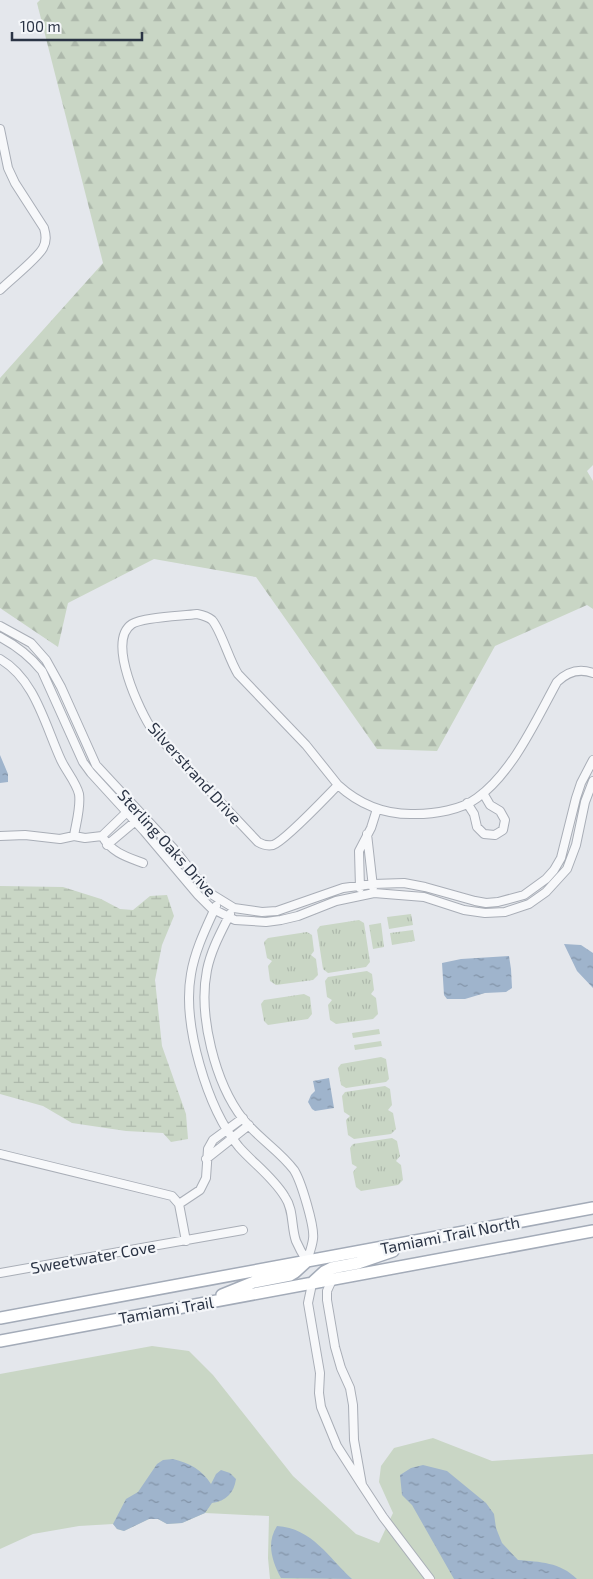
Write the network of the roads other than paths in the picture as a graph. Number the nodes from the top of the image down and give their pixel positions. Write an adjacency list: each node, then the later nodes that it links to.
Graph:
1 (0, 129): 2 (street)
2 (0, 290)
3 (0, 626): 12 (street, Sterling Oaks Drive)
4 (0, 637): 14 (street, Sterling Oaks Drive)
5 (0, 659): 19 (street)
6 (593, 673): 10 (street, Silverstrand Drive)
7 (593, 760): 23 (street, Sterling Oaks Drive)
8 (593, 781): 25 (street, Sterling Oaks Drive)
9 (338, 785): 9 (street, Silverstrand Drive); 13 (street, Silverstrand Drive)
10 (483, 793): 11 (street, Silverstrand Drive); 11 (street)
11 (467, 803): 13 (street, Silverstrand Drive)
12 (134, 805): 14 (street); 15 (street, Sterling Oaks Drive)
13 (377, 809): 17 (street)
14 (126, 813): 16 (street, Sterling Oaks Drive); 20 (street)
15 (143, 815): 16 (street); 27 (street, Sterling Oaks Drive)
16 (135, 822): 21 (street); 29 (street, Sterling Oaks Drive)
17 (367, 834): 23 (street); 24 (street)
18 (0, 836): 19 (street)
19 (74, 836): 20 (street)
20 (102, 836): 21 (street)
21 (107, 845): 22 (street)
22 (144, 864)
23 (373, 884): 24 (street, Sterling Oaks Drive); 25 (street)
24 (360, 885): 26 (street); 28 (street, Sterling Oaks Drive)
25 (374, 893): 26 (street, Sterling Oaks Drive)
26 (360, 895): 30 (street, Sterling Oaks Drive)
27 (219, 900): 28 (street, Sterling Oaks Drive); 29 (street)
28 (234, 908): 30 (street)
29 (214, 910): 30 (street, Sterling Oaks Drive); 32 (street)
30 (229, 917): 31 (street)
31 (246, 1122): 32 (street); 33 (street); 42 (street)
32 (227, 1129): 33 (street); 35 (street)
33 (233, 1138): 35 (street); 42 (street)
34 (0, 1154): 36 (street)
35 (206, 1159): 36 (street)
36 (179, 1204): 41 (street)
37 (593, 1208): 40 (main road, Tamiami Trail North)
38 (243, 1230): 41 (street, Sweetwater Cove)
39 (590, 1231): 44 (main road, Tamiami Trail North)
40 (433, 1238): 42 (main road, Tamiami Trail North); 45 (main road)
41 (186, 1240): 43 (street, Sweetwater Cove)
42 (307, 1262): 46 (main road); 47 (main road, Tamiami Trail)
43 (0, 1273)
44 (332, 1280): 45 (main road, Tamiami Trail); 49 (street)
45 (312, 1284): 46 (main road, Tamiami Trail); 49 (street)
46 (197, 1305): 48 (main road, Tamiami Trail)
47 (0, 1318)
48 (0, 1341)
49 (362, 1486): 50 (street)
50 (430, 1579)

